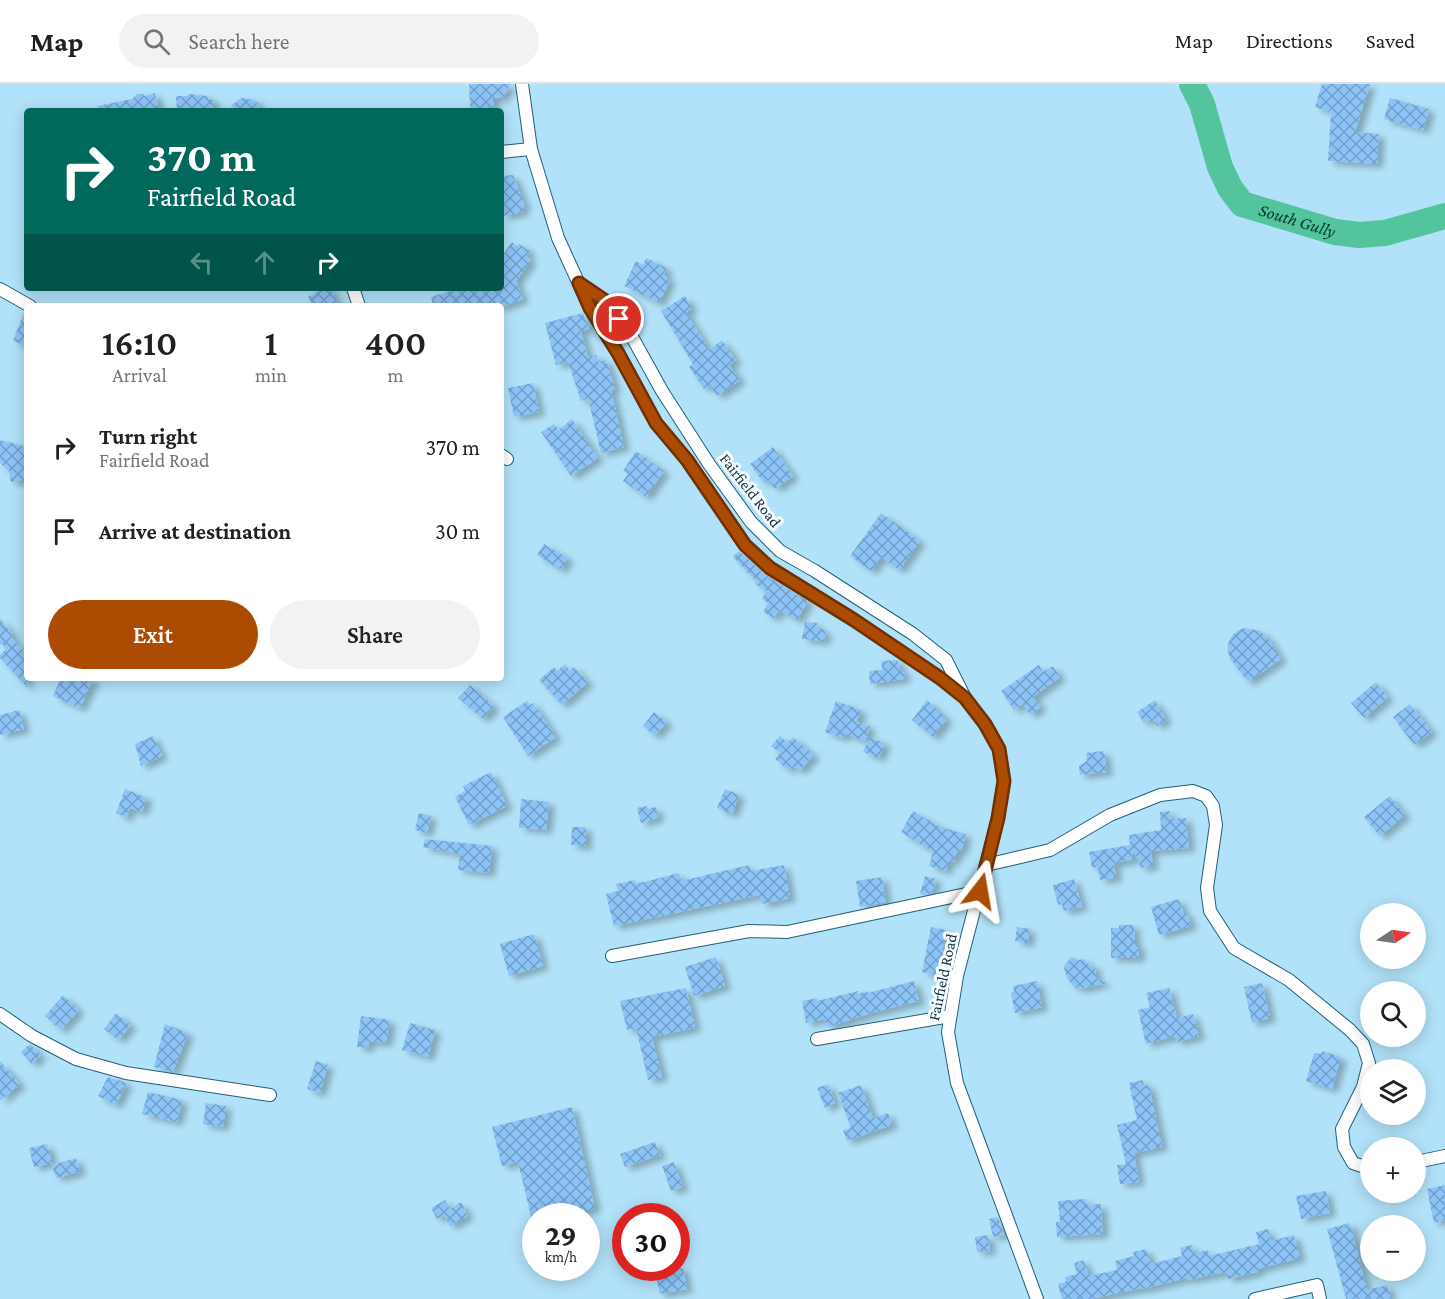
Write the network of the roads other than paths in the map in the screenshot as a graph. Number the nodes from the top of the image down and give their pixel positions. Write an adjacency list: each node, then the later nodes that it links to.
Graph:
1 (522, 84): 2 (street, Fairfield Road)
2 (531, 149): 3 (street); 4 (street, Fairfield Road)
3 (504, 152)
4 (579, 283): 7 (street, Fairfield Road); 7 (street, Fairfield Road)
5 (0, 290): 6 (street)
6 (24, 303)
7 (965, 698): 8 (street, Fairfield Road)
8 (986, 865): 9 (street, Fairfield Road); 17 (street)
9 (980, 891): 10 (street); 12 (street, Fairfield Road)
10 (612, 956)
11 (0, 1014): 14 (street)
12 (950, 1016): 13 (street); 18 (street, Fairfield Road)
13 (817, 1039)
14 (270, 1095)
15 (1445, 1156): 16 (street)
16 (1426, 1160)
17 (1360, 1165)
18 (1037, 1299)
19 (1255, 1299): 20 (street)
20 (1320, 1299)

